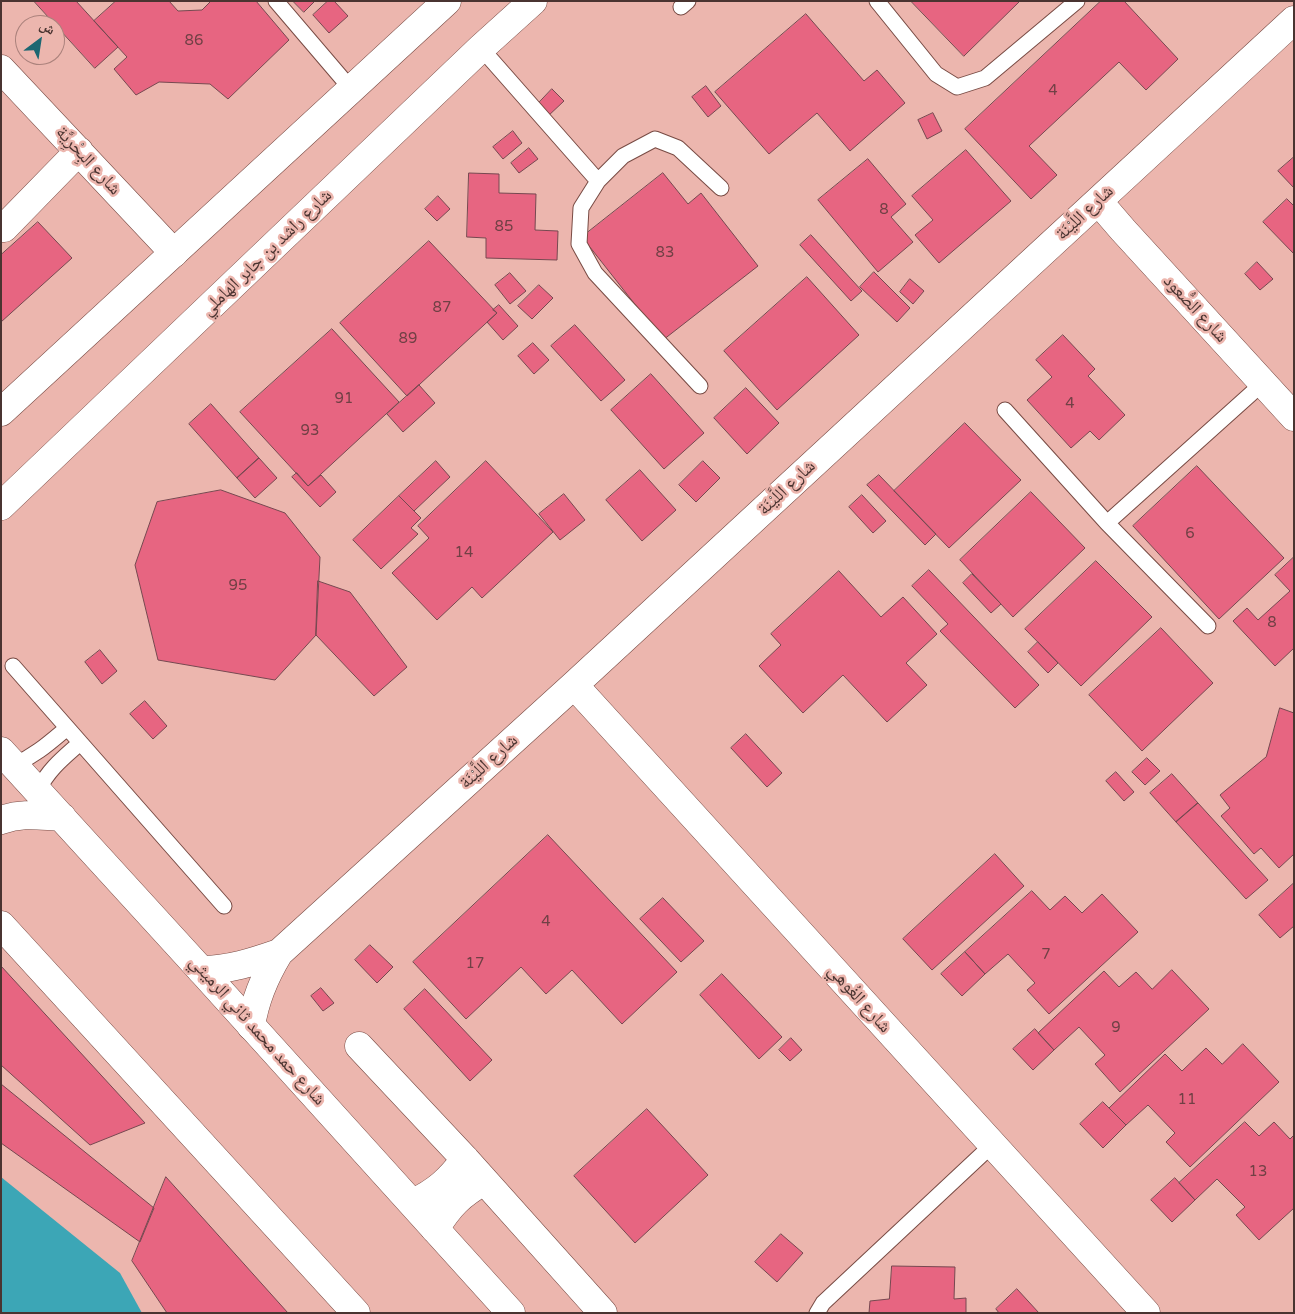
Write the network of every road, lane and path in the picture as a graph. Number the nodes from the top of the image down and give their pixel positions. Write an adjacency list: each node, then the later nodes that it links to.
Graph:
1 (276, 1): 9 (lane)
2 (447, 1): 9 (street)
3 (533, 1): 7 (street, شارع راشد بن جابر الهاملي)
4 (877, 1): 5 (lane)
5 (1077, 1)
6 (1294, 20): 13 (street, شارع اللَّيْنَة)
7 (481, 48): 11 (lane); 21 (street, شارع راشد بن جابر الهاملي)
8 (1, 69): 10 (street, شارع البِحْرِيَّة)
9 (352, 90): 15 (street)
10 (79, 152): 14 (street); 15 (street, شارع البِحْرِيَّة)
11 (598, 180): 12 (lane); 17 (lane)
12 (721, 188)
13 (1098, 200): 16 (street, شارع الصُّعود); 25 (street, شارع اللَّيْنَة)
14 (4, 228)
15 (174, 253): 19 (street)
16 (1263, 383): 20 (street, شارع الصُّعود); 22 (lane)
17 (700, 386)
18 (1005, 410): 22 (lane)
19 (1, 412)
20 (1294, 417)
21 (1, 506)
22 (1107, 523): 23 (lane)
23 (1208, 626)
24 (13, 666): 26 (lane)
25 (574, 685): 34 (street, شارع اللَّيْنَة); 38 (street, شارع الغُوهي)
26 (66, 728): 27 (lane); 28 (lane)
27 (80, 742): 29 (lane); 32 (lane)
28 (8, 758): 29 (street, شارع حمد محمد ثاني الرميثي)
29 (38, 790): 30 (street, شارع حمد محمد ثاني الرميثي)
30 (62, 817): 31 (street); 35 (street, شارع حمد محمد ثاني الرميثي)
31 (1, 820)
32 (224, 906)
33 (1, 925): 43 (street)
34 (279, 953): 35 (street, شارع اللَّيْنَة); 36 (street, شارع اللَّيْنَة)
35 (201, 970): 36 (street, شارع حمد محمد ثاني الرميثي)
36 (251, 1026): 41 (street, شارع حمد محمد ثاني الرميثي)
37 (359, 1046): 39 (street)
38 (992, 1145): 46 (lane); 47 (street, شارع الغُوهي)
39 (465, 1159): 40 (street); 41 (street)
40 (484, 1181): 42 (street); 45 (street)
41 (412, 1204): 42 (street, شارع حمد محمد ثاني الرميثي)
42 (435, 1229): 44 (street, شارع حمد محمد ثاني الرميثي)
43 (356, 1313)
44 (511, 1313)
45 (603, 1313)
46 (817, 1313)
47 (1146, 1313)

